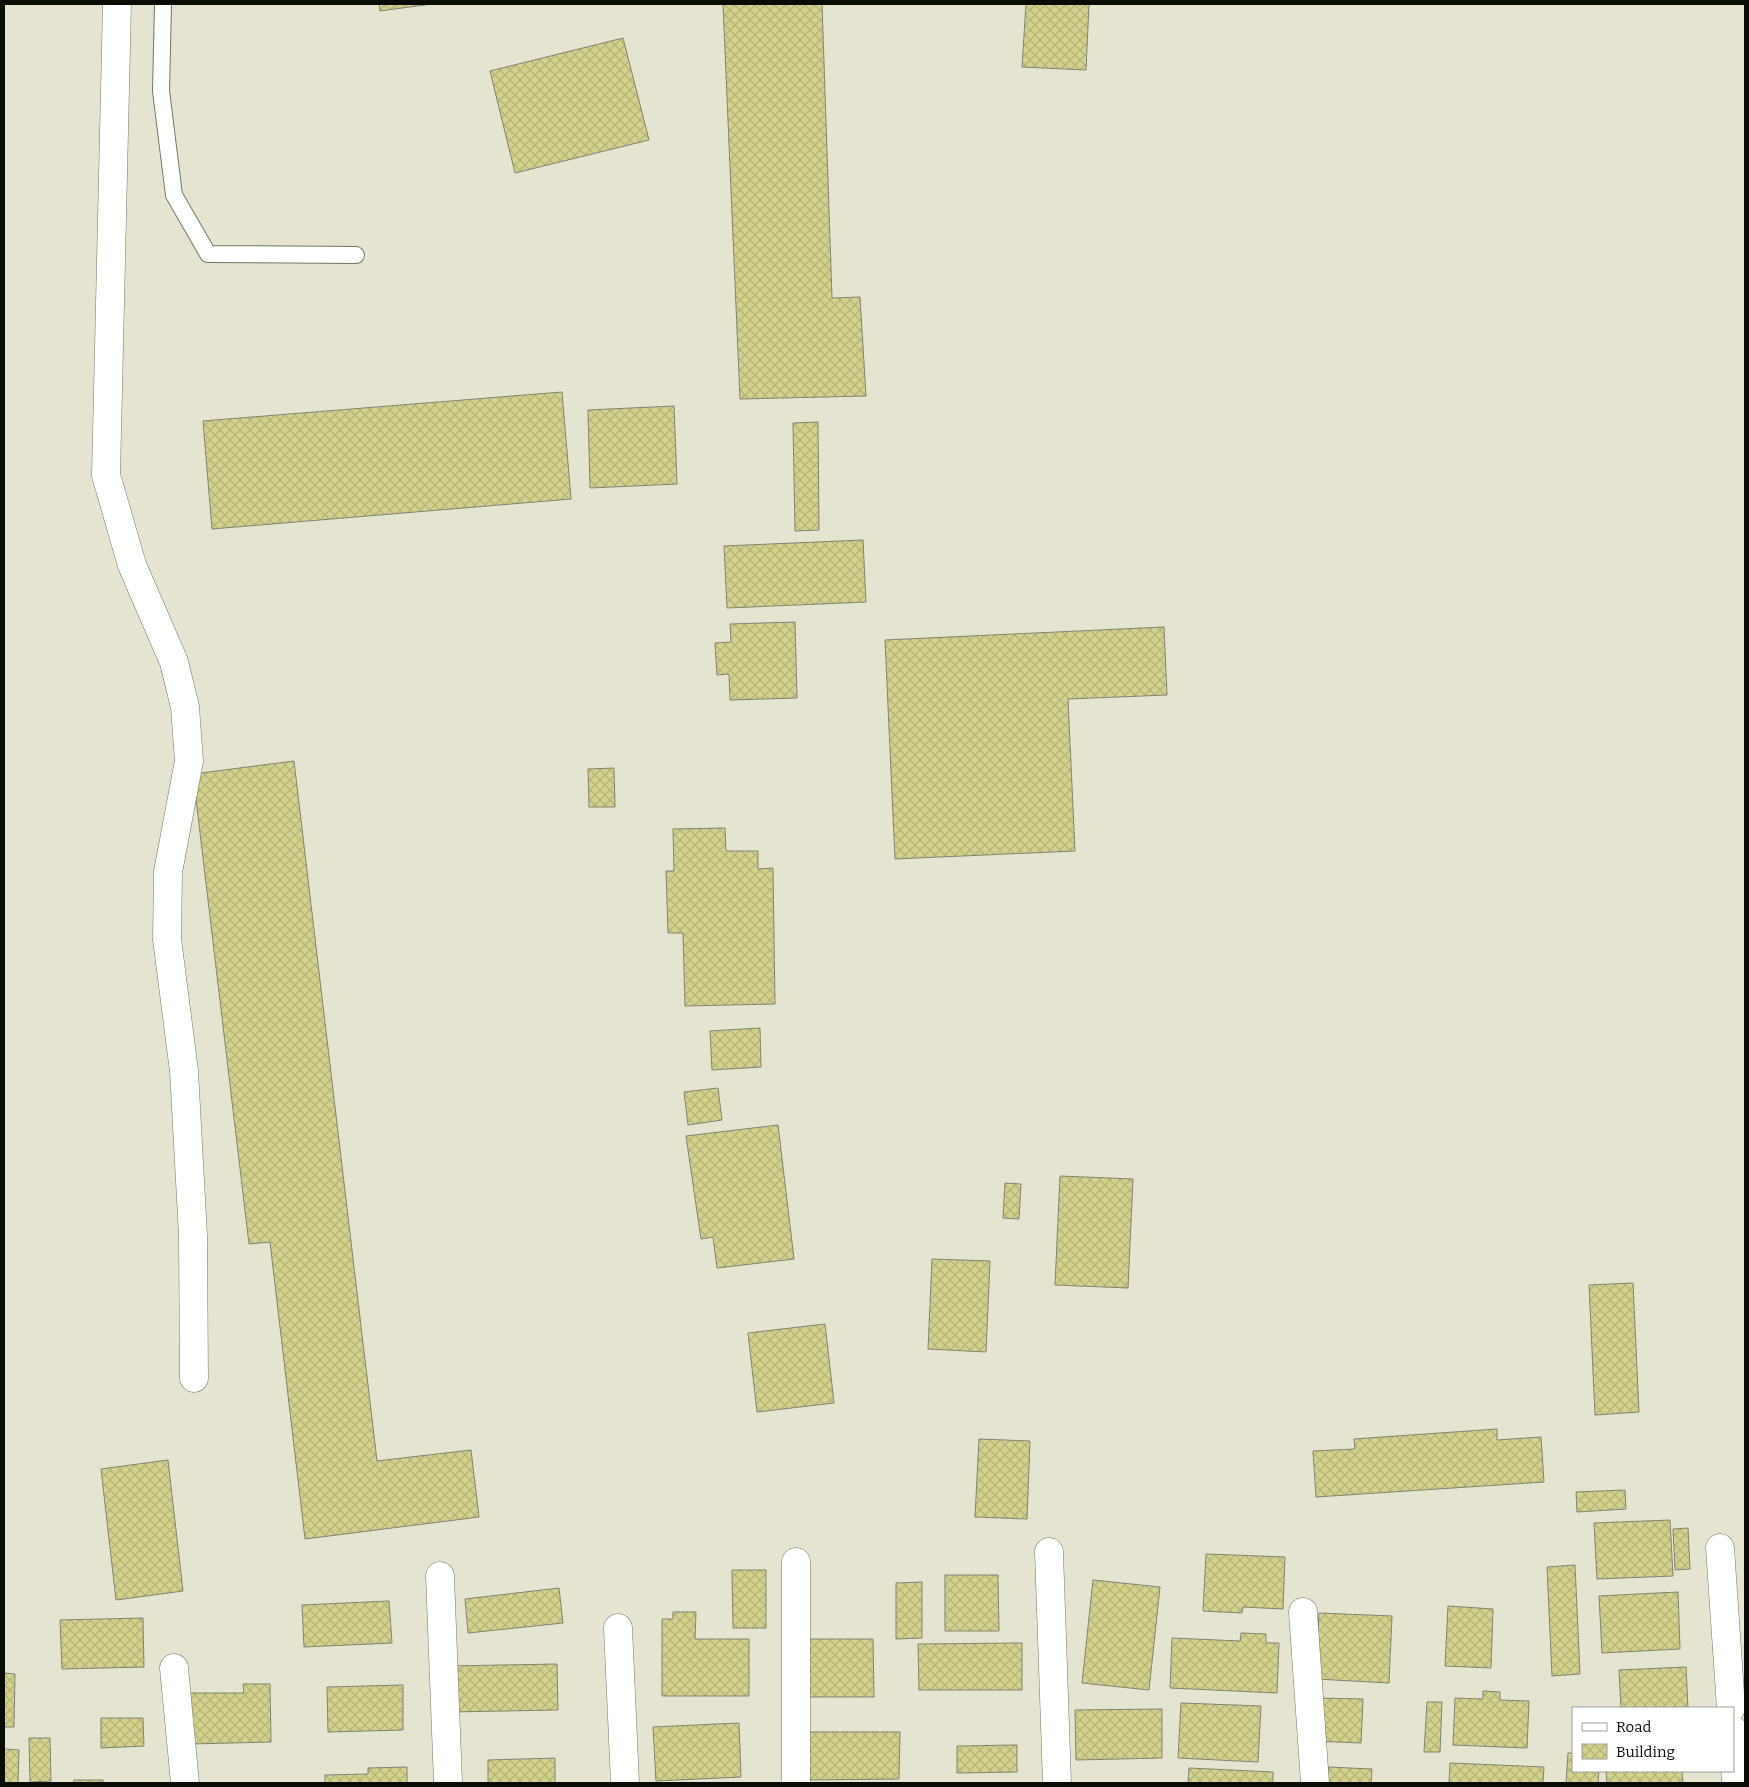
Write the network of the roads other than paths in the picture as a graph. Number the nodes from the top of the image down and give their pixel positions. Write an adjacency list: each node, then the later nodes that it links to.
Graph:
1 (117, 4): 4 (street)
2 (163, 4): 3 (lane)
3 (356, 255)
4 (194, 1378)
5 (1720, 1548): 12 (street)
6 (1049, 1552): 18 (street)
7 (796, 1562): 17 (street)
8 (440, 1576): 15 (street)
9 (1303, 1612): 19 (street)
10 (618, 1628): 16 (street)
11 (174, 1668): 14 (street)
12 (1731, 1707)
13 (1734, 1748): 20 (street)
14 (185, 1783)
15 (448, 1783)
16 (625, 1783)
17 (796, 1783)
18 (1057, 1783)
19 (1315, 1783)
20 (1736, 1783)

